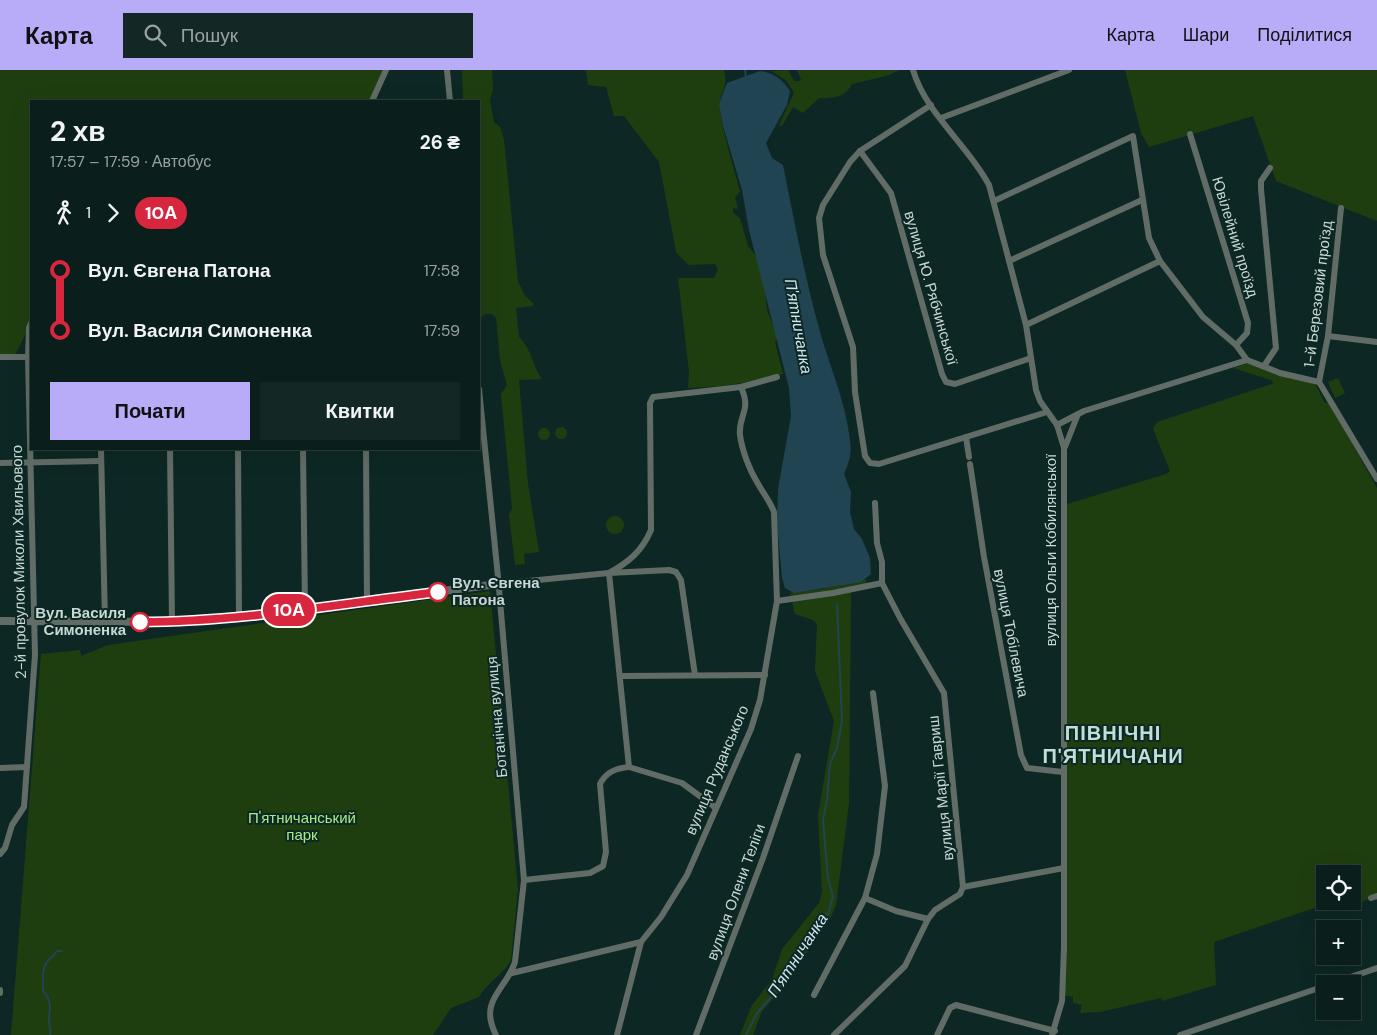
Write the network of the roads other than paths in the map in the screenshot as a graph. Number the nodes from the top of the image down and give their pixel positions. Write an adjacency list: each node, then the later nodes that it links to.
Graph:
1 (386, 70): 5 (street)
2 (447, 70): 6 (street)
3 (913, 70): 7 (street, вулиця Ольги Кобилянської)
4 (1069, 70): 8 (street)
5 (372, 100)
6 (450, 100)
7 (931, 105): 8 (street, вулиця Ольги Кобилянської); 10 (street)
8 (941, 118): 13 (street, вулиця Ольги Кобилянської)
9 (1190, 134): 21 (street, Ювілейний проїзд)
10 (860, 151): 24 (street, вулиця Ю. Рябчинської); 35 (street)
11 (1270, 168): 26 (street)
12 (1142, 200): 13 (street); 15 (street); 16 (street)
13 (994, 201): 15 (street, вулиця Ольги Кобилянської)
14 (1341, 208): 19 (street, 1-й Березовий проїзд)
15 (1009, 261): 17 (street, вулиця Ольги Кобилянської)
16 (1160, 261): 17 (street); 21 (street)
17 (1026, 325): 24 (street, вулиця Ольги Кобилянської)
18 (30, 326): 23 (street, 2-й провулок Миколи Хвильового)
19 (1328, 336): 20 (street); 28 (street, 1-й Березовий проїзд)
20 (1377, 342)
21 (1236, 344): 25 (street)
22 (0, 357): 23 (street)
23 (28, 357): 34 (street, 2-й провулок Миколи Хвильового)
24 (1031, 358): 31 (street, вулиця Ольги Кобилянської)
25 (1247, 360): 26 (street); 32 (street)
26 (1264, 366): 28 (street)
27 (777, 377): 29 (street)
28 (1319, 382): 48 (street)
29 (740, 387): 51 (street); 55 (street, вулиця Руданського)
30 (480, 399): 53 (street, Ботанічна вулиця)
31 (1047, 412): 33 (street, вулиця Ольги Кобилянської); 35 (street)
32 (1078, 414): 33 (street); 36 (street)
33 (1057, 425): 36 (street, вулиця Ольги Кобилянської)
34 (30, 427)
35 (966, 437): 43 (street)
36 (1064, 448): 70 (street, вулиця Ольги Кобилянської)
37 (31, 450): 45 (street, 2-й провулок Миколи Хвильового)
38 (101, 450): 44 (street)
39 (170, 450): 61 (street)
40 (238, 450): 57 (street)
41 (303, 450): 56 (street)
42 (366, 450): 54 (street)
43 (969, 457)
44 (101, 461): 45 (street); 60 (street)
45 (31, 462): 46 (street); 59 (street, 2-й провулок Миколи Хвильового)
46 (0, 463)
47 (970, 464): 70 (street, вулиця Тобілевича)
48 (1374, 466): 49 (street)
49 (1377, 479)
50 (875, 502): 52 (street, вулиця Марії Гавриш)
51 (609, 573): 53 (street); 62 (street); 64 (street)
52 (882, 583): 55 (street); 75 (street, вулиця Марії Гавриш)
53 (498, 584): 54 (street); 74 (street, Ботанічна вулиця)
54 (367, 600): 56 (street)
55 (777, 601): 63 (street, вулиця Руданського)
56 (305, 608): 57 (street)
57 (239, 617): 61 (street)
58 (0, 621): 59 (street)
59 (33, 621): 60 (street); 67 (street, 2-й провулок Миколи Хвильового)
60 (105, 621): 61 (street)
61 (172, 622)
62 (695, 675): 63 (street); 64 (street)
63 (765, 675): 71 (street, вулиця Руданського)
64 (621, 676): 68 (street)
65 (873, 693): 76 (street)
66 (798, 756): 87 (street, вулиця Олени Теліги)
67 (27, 767): 69 (street); 72 (street, 2-й провулок Миколи Хвильового)
68 (629, 767): 71 (street); 74 (street)
69 (0, 768)
70 (1064, 772): 73 (street, вулиця Ольги Кобилянської)
71 (716, 808): 78 (street, вулиця Руданського)
72 (0, 854)
73 (1064, 868): 75 (street); 84 (street, вулиця Ольги Кобилянської)
74 (524, 880): 80 (street, Ботанічна вулиця)
75 (963, 887): 77 (street)
76 (865, 898): 77 (street); 83 (street)
77 (928, 919): 88 (street)
78 (641, 942): 80 (street); 86 (street, вулиця Руданського)
79 (1377, 968): 81 (street)
80 (512, 973): 85 (street, Ботанічна вулиця)
81 (1356, 975)
82 (1316, 989): 90 (street)
83 (814, 995)
84 (1054, 1033): 89 (street)
85 (496, 1035)
86 (617, 1035)
87 (696, 1035)
88 (834, 1035)
89 (937, 1035)
90 (1180, 1035)

